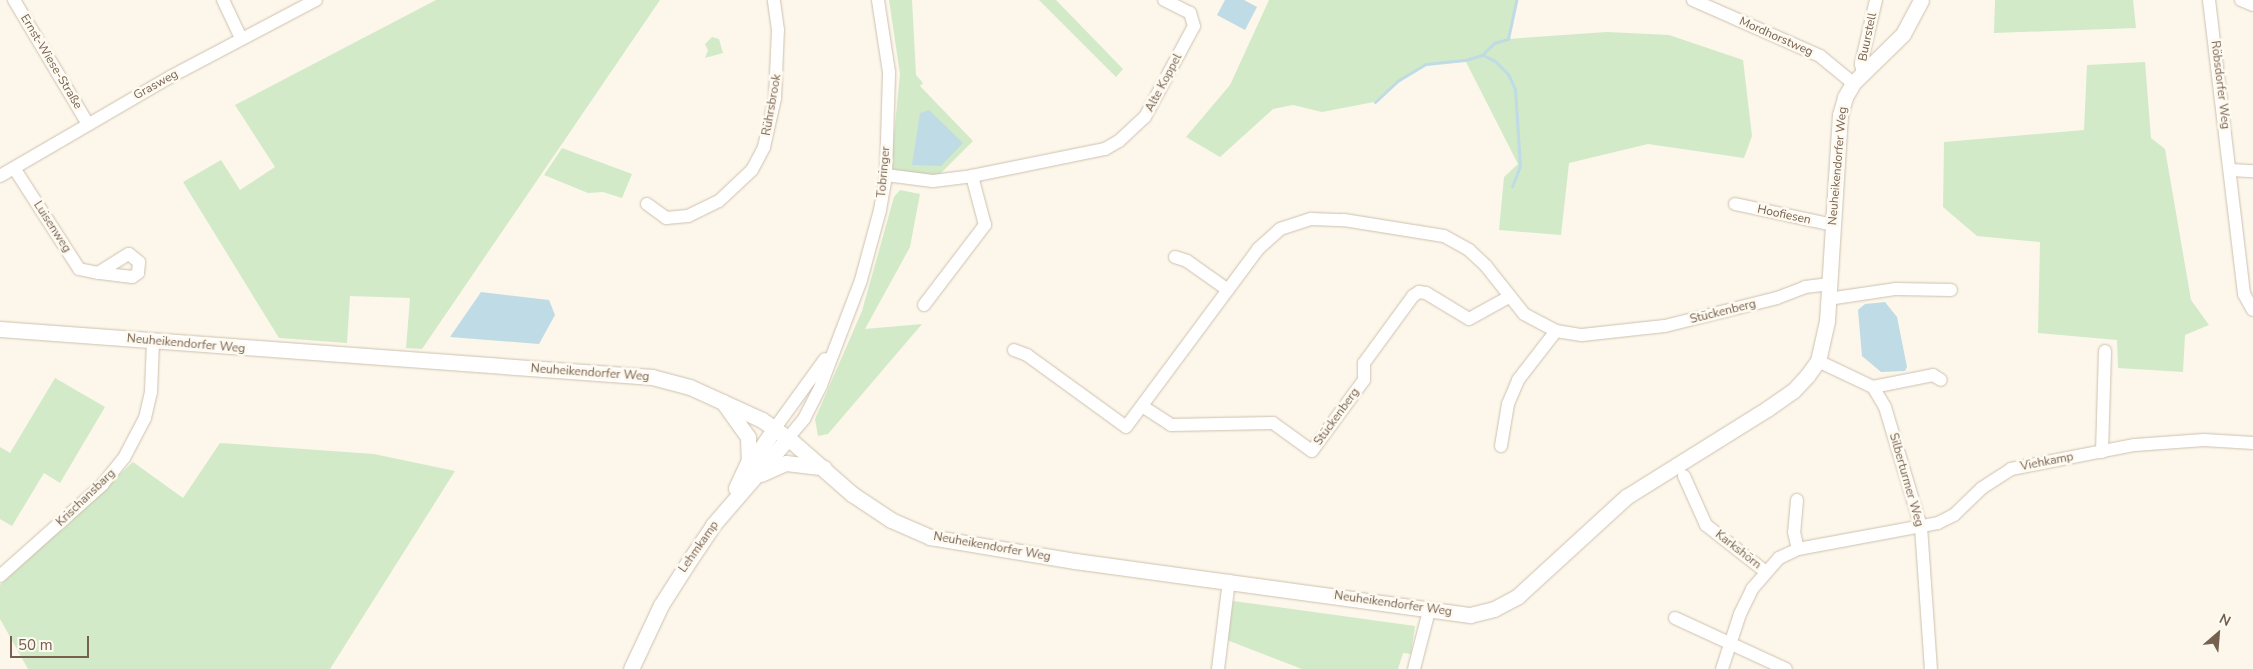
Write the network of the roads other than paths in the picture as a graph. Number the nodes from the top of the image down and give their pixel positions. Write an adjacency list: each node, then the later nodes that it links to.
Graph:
1 (14, 0): 15 (street, Ernst-Wiese-Straße)
2 (223, 0): 13 (street)
3 (316, 0): 13 (street, Grasweg)
4 (774, 0): 22 (street, Rührsbrook)
5 (878, 0): 19 (street, Tobringer)
6 (1164, 0): 21 (street, Alte Koppel)
7 (1693, 0): 14 (street, Mordhorstweg)
8 (1876, 0): 14 (street, Buurstell)
9 (1921, 0): 14 (street, Neuheikendorfer Weg)
10 (2209, 0): 17 (street, Röbsdorfer Weg)
11 (2241, 0): 12 (street)
12 (2253, 6)
13 (241, 38): 15 (street, Grasweg)
14 (1858, 78): 24 (street, Neuheikendorfer Weg)
15 (88, 124): 16 (street, Grasweg)
16 (14, 168): 20 (street, Grasweg); 26 (street, Luisenweg)
17 (2231, 170): 18 (street); 32 (street, Röbsdorfer Weg)
18 (2253, 171)
19 (886, 175): 21 (street, Alte Koppel); 35 (street, Tobringer)
20 (0, 176)
21 (972, 176): 31 (street)
22 (647, 204)
23 (1735, 204): 24 (street, Hoofiesen)
24 (1832, 224): 29 (street, Neuheikendorfer Weg)
25 (1175, 257): 27 (street)
26 (98, 273)
27 (1228, 290): 30 (street, Stückenberg); 43 (street, Stückenberg)
28 (1951, 290): 29 (street)
29 (1828, 292): 34 (street, Stückenberg); 39 (street, Neuheikendorfer Weg)
30 (1509, 297): 34 (street, Stückenberg); 43 (street, Stückenberg)
31 (924, 305)
32 (2253, 310)
33 (0, 329): 36 (street, Neuheikendorfer Weg)
34 (1556, 331): 47 (street)
35 (838, 338): 44 (street, Tobringer); 45 (street, Tobringer)
36 (154, 342): 42 (street, Neuheikendorfer Weg); 56 (street, Krischansbarg)
37 (1014, 350): 43 (street, Stückenberg)
38 (2105, 351): 48 (street)
39 (1818, 361): 41 (street); 58 (street, Neuheikendorfer Weg)
40 (1941, 380): 41 (street)
41 (1873, 387): 53 (street, Silberturmer Weg)
42 (721, 400): 44 (street, Neuheikendorfer Weg); 51 (street)
43 (1142, 406)
44 (774, 428): 45 (street, Neuheikendorfer Weg); 51 (street)
45 (788, 438): 49 (street, Neuheikendorfer Weg); 51 (street)
46 (2253, 443): 48 (street, Viehkamp)
47 (1501, 446)
48 (2102, 452): 53 (street, Viehkamp)
49 (824, 468): 51 (street); 57 (street, Neuheikendorfer Weg)
50 (1684, 476): 55 (street, Karkshörn)
51 (746, 479): 61 (street, Lehmkamp)
52 (1796, 500): 54 (street)
53 (1920, 527): 54 (street, Karkshörn); 66 (street, Silberturmer Weg)
54 (1798, 549): 55 (street, Karkshörn)
55 (1766, 572): 60 (street, Karkshörn)
56 (0, 576)
57 (1229, 582): 58 (street, Neuheikendorfer Weg); 62 (street)
58 (1429, 610): 63 (street)
59 (1675, 618): 60 (street)
60 (1730, 642): 64 (street, Karkshörn); 65 (street)
61 (631, 669)
62 (1218, 669)
63 (1414, 669)
64 (1722, 669)
65 (1786, 669)
66 (1930, 669)

